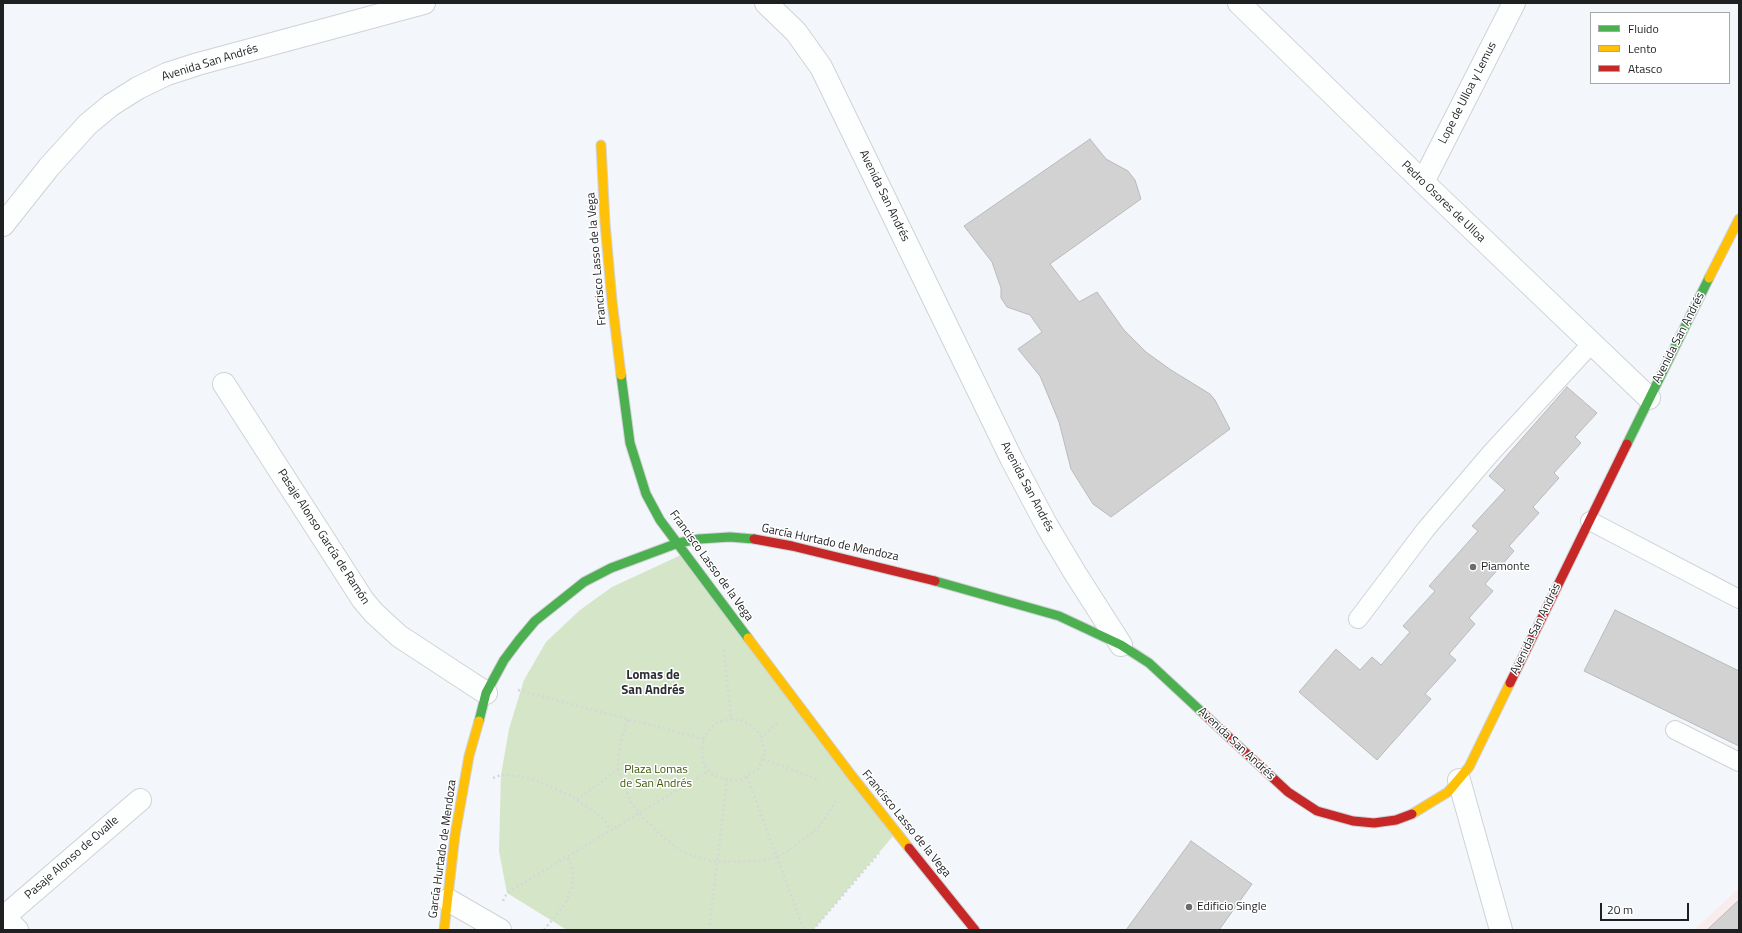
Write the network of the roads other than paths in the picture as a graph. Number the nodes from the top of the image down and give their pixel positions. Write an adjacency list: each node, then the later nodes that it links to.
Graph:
1 (424, 3): 8 (street, Avenida San Andrés)
2 (766, 3): 16 (street, Avenida San Andrés)
3 (1239, 3): 6 (street, Pedro Osores de Ulloa)
4 (1514, 3): 6 (street, Lope de Ulloa y Lemus)
5 (601, 145): 13 (street, Francisco Lasso de la Vega)
6 (1423, 182): 9 (street, Pedro Osores de Ulloa)
7 (1739, 219): 11 (street, Avenida San Andrés)
8 (3, 226)
9 (1592, 343): 11 (street, Pedro Osores de Ulloa); 15 (lane)
10 (224, 384): 17 (street, Pasaje Alonso García de Ramón)
11 (1649, 398): 12 (street, Avenida San Andrés)
12 (1590, 521): 14 (lane); 20 (street, Avenida San Andrés)
13 (678, 543): 16 (street, García Hurtado de Mendoza); 17 (street, García Hurtado de Mendoza); 26 (street, Francisco Lasso de la Vega)
14 (1739, 600)
15 (1358, 620)
16 (1121, 645): 20 (street, Avenida San Andrés)
17 (486, 693): 22 (street, García Hurtado de Mendoza)
18 (1675, 730): 19 (lane)
19 (1739, 762)
20 (1459, 780): 27 (street)
21 (140, 800): 23 (street, Pasaje Alonso de Ovalle)
22 (448, 900): 24 (street, García Hurtado de Mendoza); 25 (street)
23 (8, 921)
24 (444, 930)
25 (500, 930)
26 (975, 930)
27 (1501, 930)

